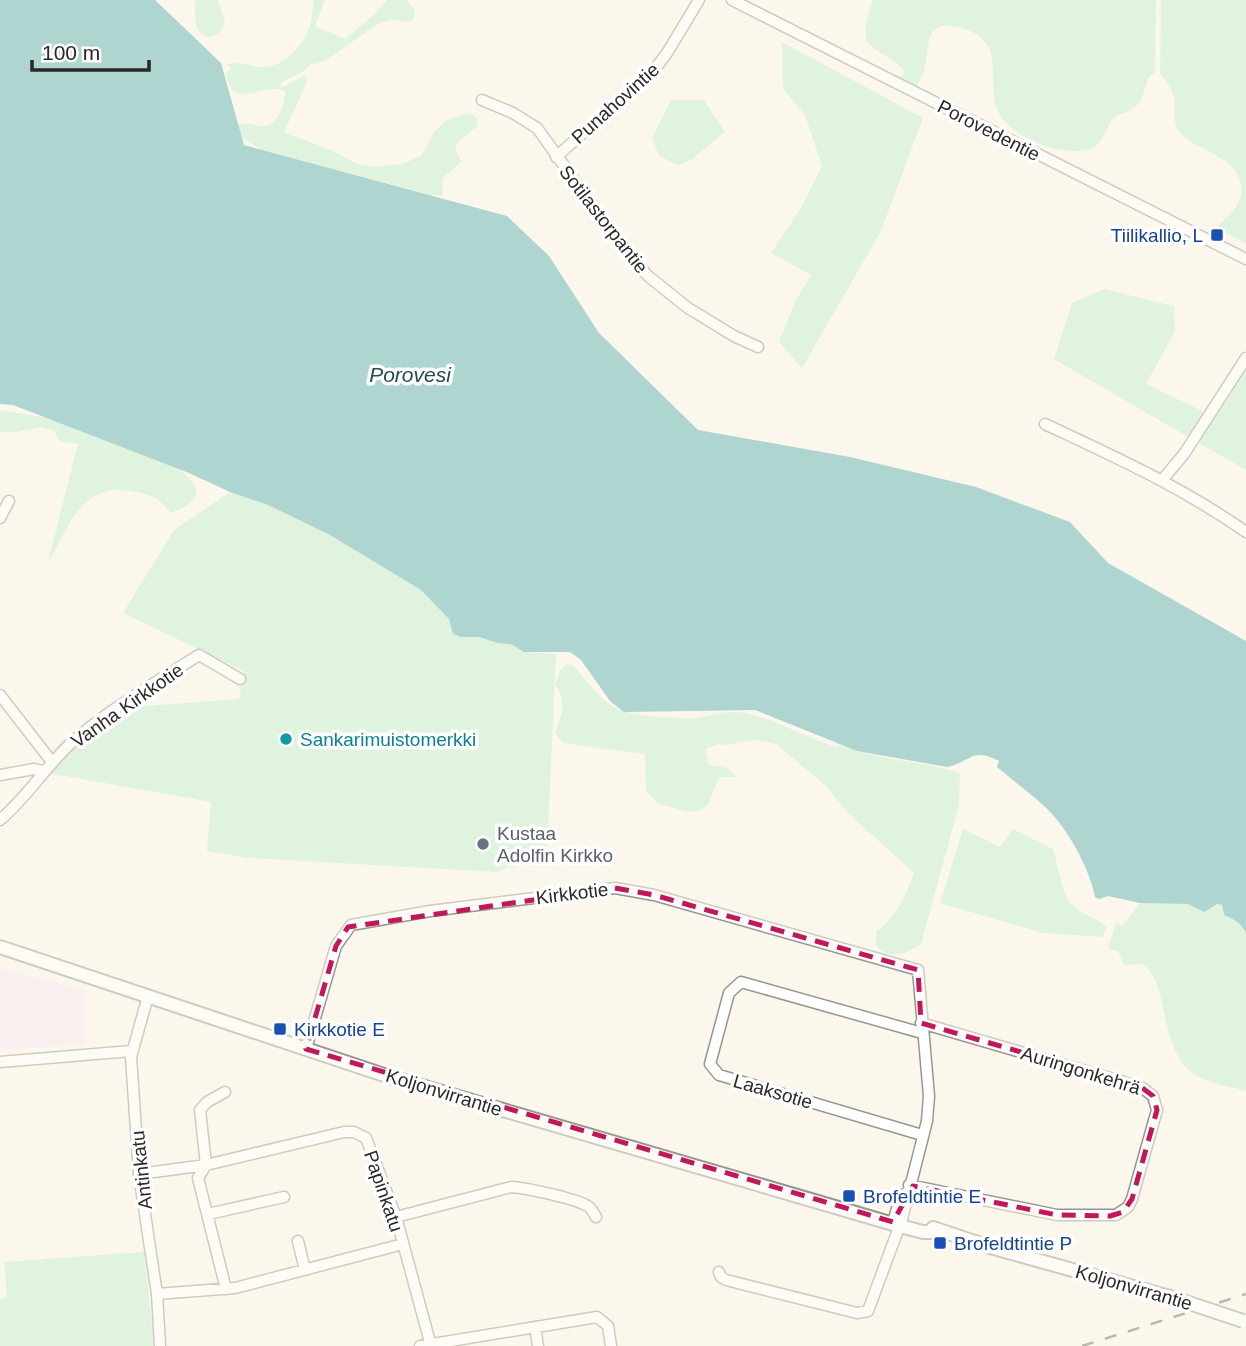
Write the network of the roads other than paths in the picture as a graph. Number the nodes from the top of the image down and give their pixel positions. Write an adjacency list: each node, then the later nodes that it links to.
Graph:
1 (699, 0): 4 (street, Punahovintie)
2 (732, 0): 5 (street, Porovedentie)
3 (482, 100): 4 (street, Punahovintie)
4 (556, 157): 6 (street, Sotilastorpantie)
5 (1246, 259)
6 (758, 347)
7 (1246, 358): 9 (street)
8 (1045, 424): 9 (street)
9 (1163, 479): 12 (street)
10 (9, 501): 11 (street)
11 (0, 518)
12 (1246, 532)
13 (240, 679): 15 (street, Vanha Kirkkotie)
14 (0, 695): 15 (street)
15 (52, 762): 16 (street, Vanha Kirkkotie)
16 (44, 771): 17 (street); 18 (street, Vanha Kirkkotie)
17 (0, 775)
18 (0, 820)
19 (0, 947): 20 (main road, Koljonvirrantie)
20 (148, 996): 22 (main road, Koljonvirrantie); 23 (street, Antinkatu)
21 (921, 1028): 22 (street, Kirkkotie); 26 (street); 26 (street, Laaksotie); 29 (street, Auringonkehrä)
22 (306, 1049): 34 (main road, Koljonvirrantie)
23 (131, 1051): 24 (street); 28 (street, Antinkatu)
24 (0, 1062)
25 (225, 1092): 27 (street)
26 (922, 1135): 29 (street)
27 (206, 1165): 28 (street, Papinkatu); 31 (street); 32 (street, Papinkatu)
28 (139, 1174): 40 (street, Antinkatu)
29 (909, 1188): 34 (street)
30 (284, 1197): 31 (street)
31 (208, 1213): 39 (street)
32 (396, 1217): 33 (street); 36 (street, Papinkatu)
33 (596, 1217)
34 (898, 1222): 38 (street); 41 (main road, Koljonvirrantie, bridge)
35 (298, 1241): 37 (street)
36 (403, 1244): 37 (street); 44 (street, Papinkatu)
37 (305, 1270): 39 (street)
38 (719, 1272)
39 (226, 1289): 40 (street)
40 (157, 1294): 45 (street, Antinkatu)
41 (1245, 1322)
42 (535, 1327): 43 (street); 46 (street); 47 (street)
43 (476, 1341): 44 (street)
44 (427, 1345)
45 (160, 1346)
46 (538, 1346)
47 (611, 1346)

